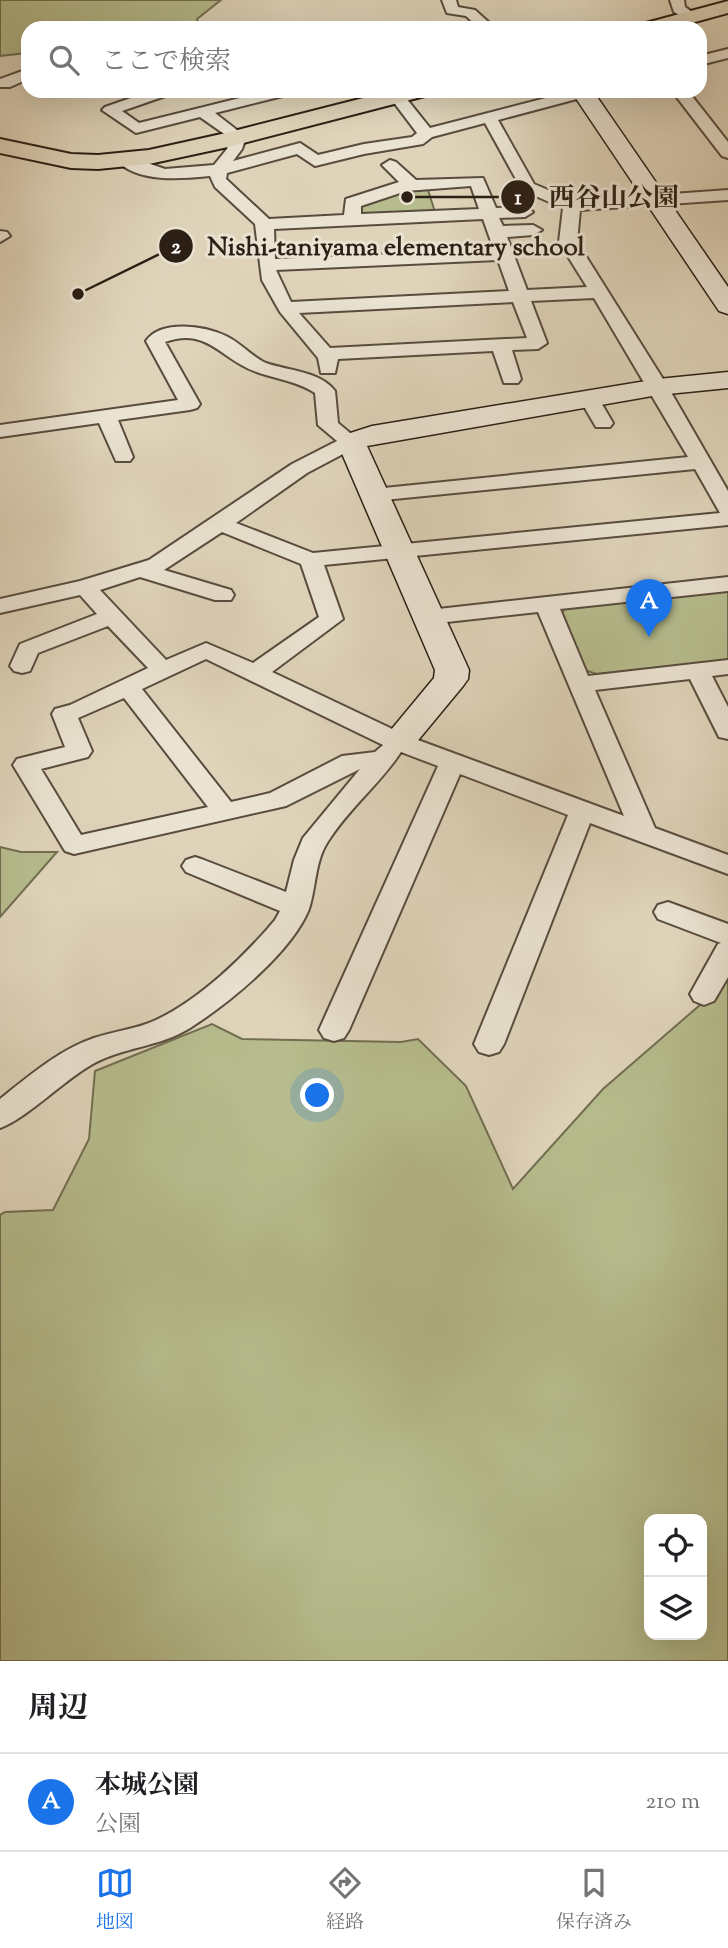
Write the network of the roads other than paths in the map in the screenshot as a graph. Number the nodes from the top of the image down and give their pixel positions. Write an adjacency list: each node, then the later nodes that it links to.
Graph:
1 (449, 0): 5 (street)
2 (677, 0): 4 (street)
3 (728, 7): 4 (main road)
4 (691, 16): 6 (main road)
5 (480, 21)
6 (674, 21)
7 (728, 53): 8 (street)
8 (707, 59)
9 (9, 67): 10 (street)
10 (21, 70)
11 (21, 75): 12 (street)
12 (0, 83)
13 (144, 98): 20 (street)
14 (258, 98): 20 (street)
15 (391, 98): 23 (main road)
16 (409, 98): 22 (street)
17 (560, 98): 21 (street)
18 (586, 98): 31 (street)
19 (685, 98): 25 (street)
20 (203, 112): 23 (street)
21 (489, 117): 22 (street); 32 (street)
22 (426, 134): 28 (street)
23 (238, 137): 26 (main road); 28 (street)
24 (0, 146): 26 (main road)
25 (728, 153)
26 (124, 160): 28 (street)
27 (390, 165): 29 (street)
28 (218, 171): 36 (street)
29 (412, 185): 34 (street); 35 (street)
30 (728, 194): 31 (street)
31 (656, 200): 32 (street); 43 (street)
32 (572, 206): 41 (street)
33 (525, 212): 34 (street)
34 (488, 213): 35 (street); 38 (street)
35 (353, 220): 36 (street)
36 (264, 224): 40 (street)
37 (533, 230): 38 (street)
38 (495, 232): 39 (street)
39 (504, 255): 40 (street); 42 (street)
40 (267, 265): 44 (street)
41 (600, 292): 42 (street); 50 (street)
42 (520, 296): 44 (street); 45 (street)
43 (728, 306)
44 (286, 308): 46 (street)
45 (501, 345): 46 (street); 47 (street)
46 (325, 354): 49 (street)
47 (510, 379)
48 (728, 380): 50 (street)
49 (317, 385): 51 (street); 53 (street)
50 (658, 387): 53 (street); 55 (street)
51 (106, 416): 52 (street); 54 (street)
52 (0, 431)
53 (351, 442): 56 (street); 59 (street)
54 (123, 457)
55 (701, 462): 56 (street); 57 (street)
56 (374, 495): 60 (street)
57 (728, 509)
58 (728, 519): 60 (street)
59 (220, 524): 61 (street); 62 (street)
60 (399, 552): 61 (street); 69 (street)
61 (312, 560): 74 (street)
62 (141, 570): 64 (street); 65 (street)
63 (728, 584): 66 (street)
64 (85, 587): 67 (street); 68 (street)
65 (223, 595)
66 (546, 604): 69 (street); 75 (street)
67 (0, 606)
68 (112, 616): 70 (street); 72 (street)
69 (429, 617): 78 (street)
70 (22, 666)
71 (728, 667): 73 (street)
72 (163, 671): 74 (street); 76 (street)
73 (698, 671): 75 (street); 77 (street)
74 (254, 674): 78 (street)
75 (580, 684): 82 (street)
76 (128, 687): 80 (street); 80 (street)
77 (728, 731)
78 (390, 750): 79 (street); 80 (street); 85 (street)
79 (452, 764): 81 (street); 90 (street)
80 (224, 810)
81 (582, 811): 82 (street); 91 (street)
82 (644, 834): 83 (street)
83 (728, 865)
84 (195, 866): 85 (street)
85 (296, 907): 92 (street)
86 (668, 912): 87 (street)
87 (728, 935)
88 (728, 951): 89 (street)
89 (704, 994)
90 (334, 1030)
91 (489, 1044)
92 (0, 1116)

